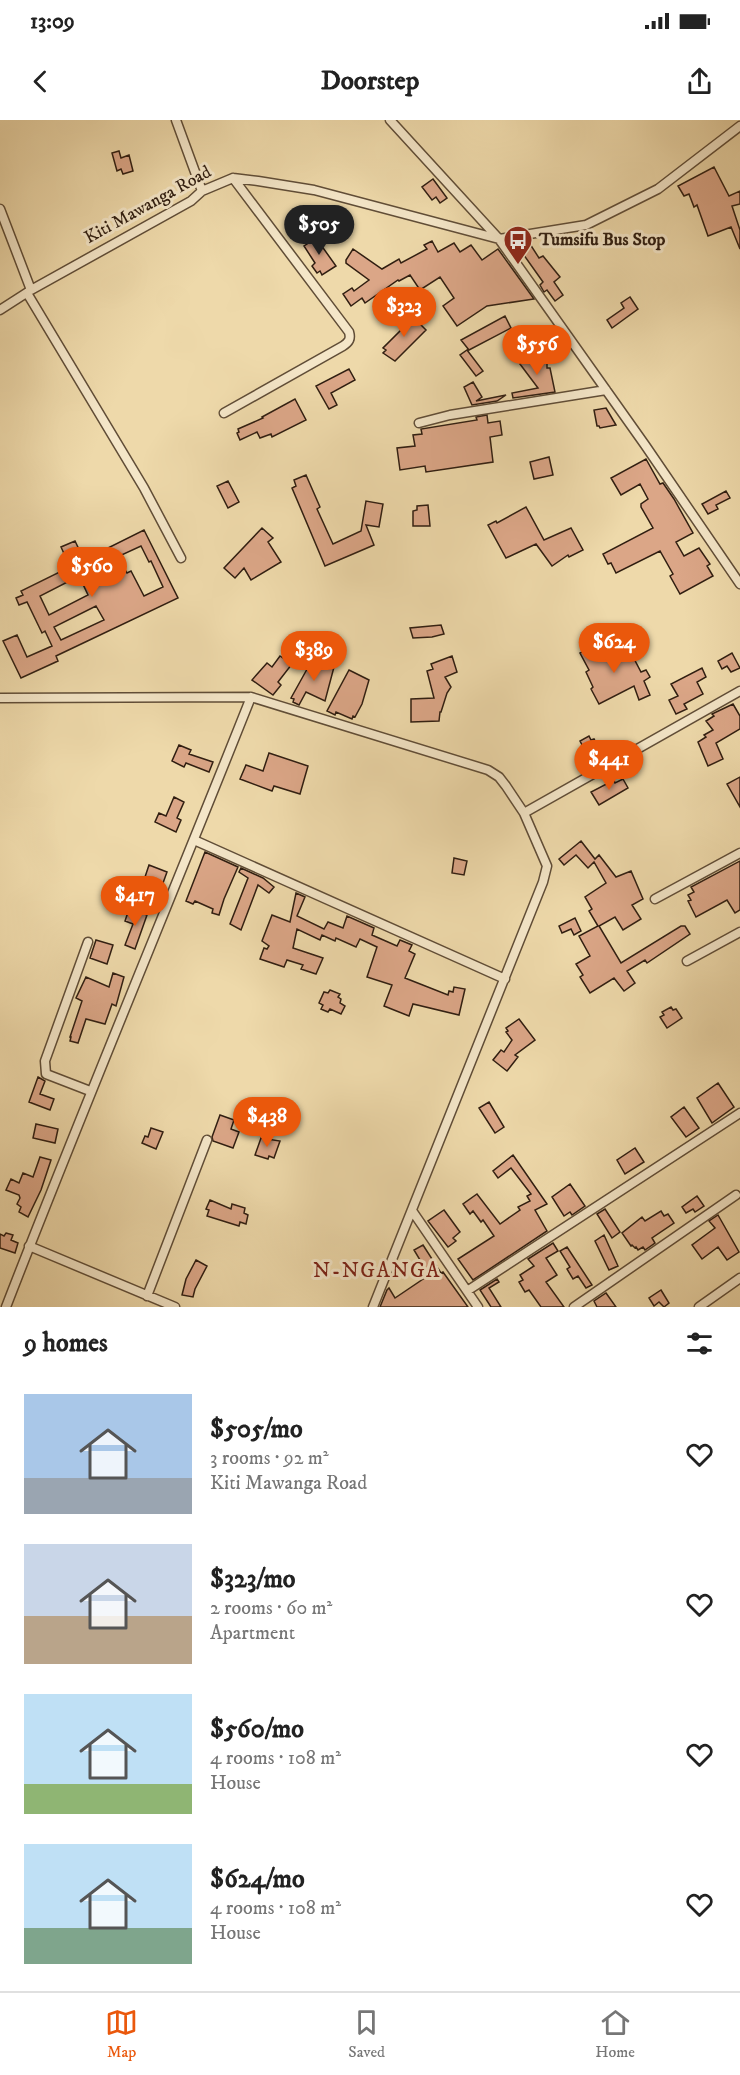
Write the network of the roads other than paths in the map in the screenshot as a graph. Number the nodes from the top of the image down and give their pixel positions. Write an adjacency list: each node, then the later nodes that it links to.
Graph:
1 (176, 120): 5 (street)
2 (390, 120): 7 (street)
3 (740, 126): 7 (street)
4 (233, 178): 5 (street, Kiti Mawanga Road); 7 (street, Kiti Mawanga Road); 11 (street)
5 (202, 191): 8 (street, Kiti Mawanga Road)
6 (0, 209): 8 (street)
7 (499, 239): 10 (street)
8 (29, 291): 9 (street, Kiti Mawanga Road); 13 (street)
9 (0, 310)
10 (606, 390): 12 (street); 14 (street)
11 (224, 413)
12 (419, 423)
13 (181, 558)
14 (740, 584)
15 (740, 692): 18 (street)
16 (250, 697): 17 (street); 18 (street); 19 (street)
17 (0, 698)
18 (524, 813): 25 (street)
19 (194, 840): 25 (street); 26 (street)
20 (740, 853): 21 (street)
21 (655, 899)
22 (740, 932): 24 (street)
23 (88, 942): 26 (street)
24 (687, 961)
25 (506, 979): 30 (street)
26 (90, 1092): 31 (street)
27 (740, 1113): 33 (street)
28 (207, 1140): 34 (street)
29 (736, 1195): 39 (street)
30 (413, 1212): 33 (street); 37 (street)
31 (29, 1246): 34 (street); 35 (street)
32 (740, 1278): 40 (street)
33 (467, 1291): 38 (street)
34 (147, 1296): 36 (street)
35 (6, 1307)
36 (175, 1307)
37 (373, 1307)
38 (478, 1307)
39 (574, 1307)
40 (699, 1307)

